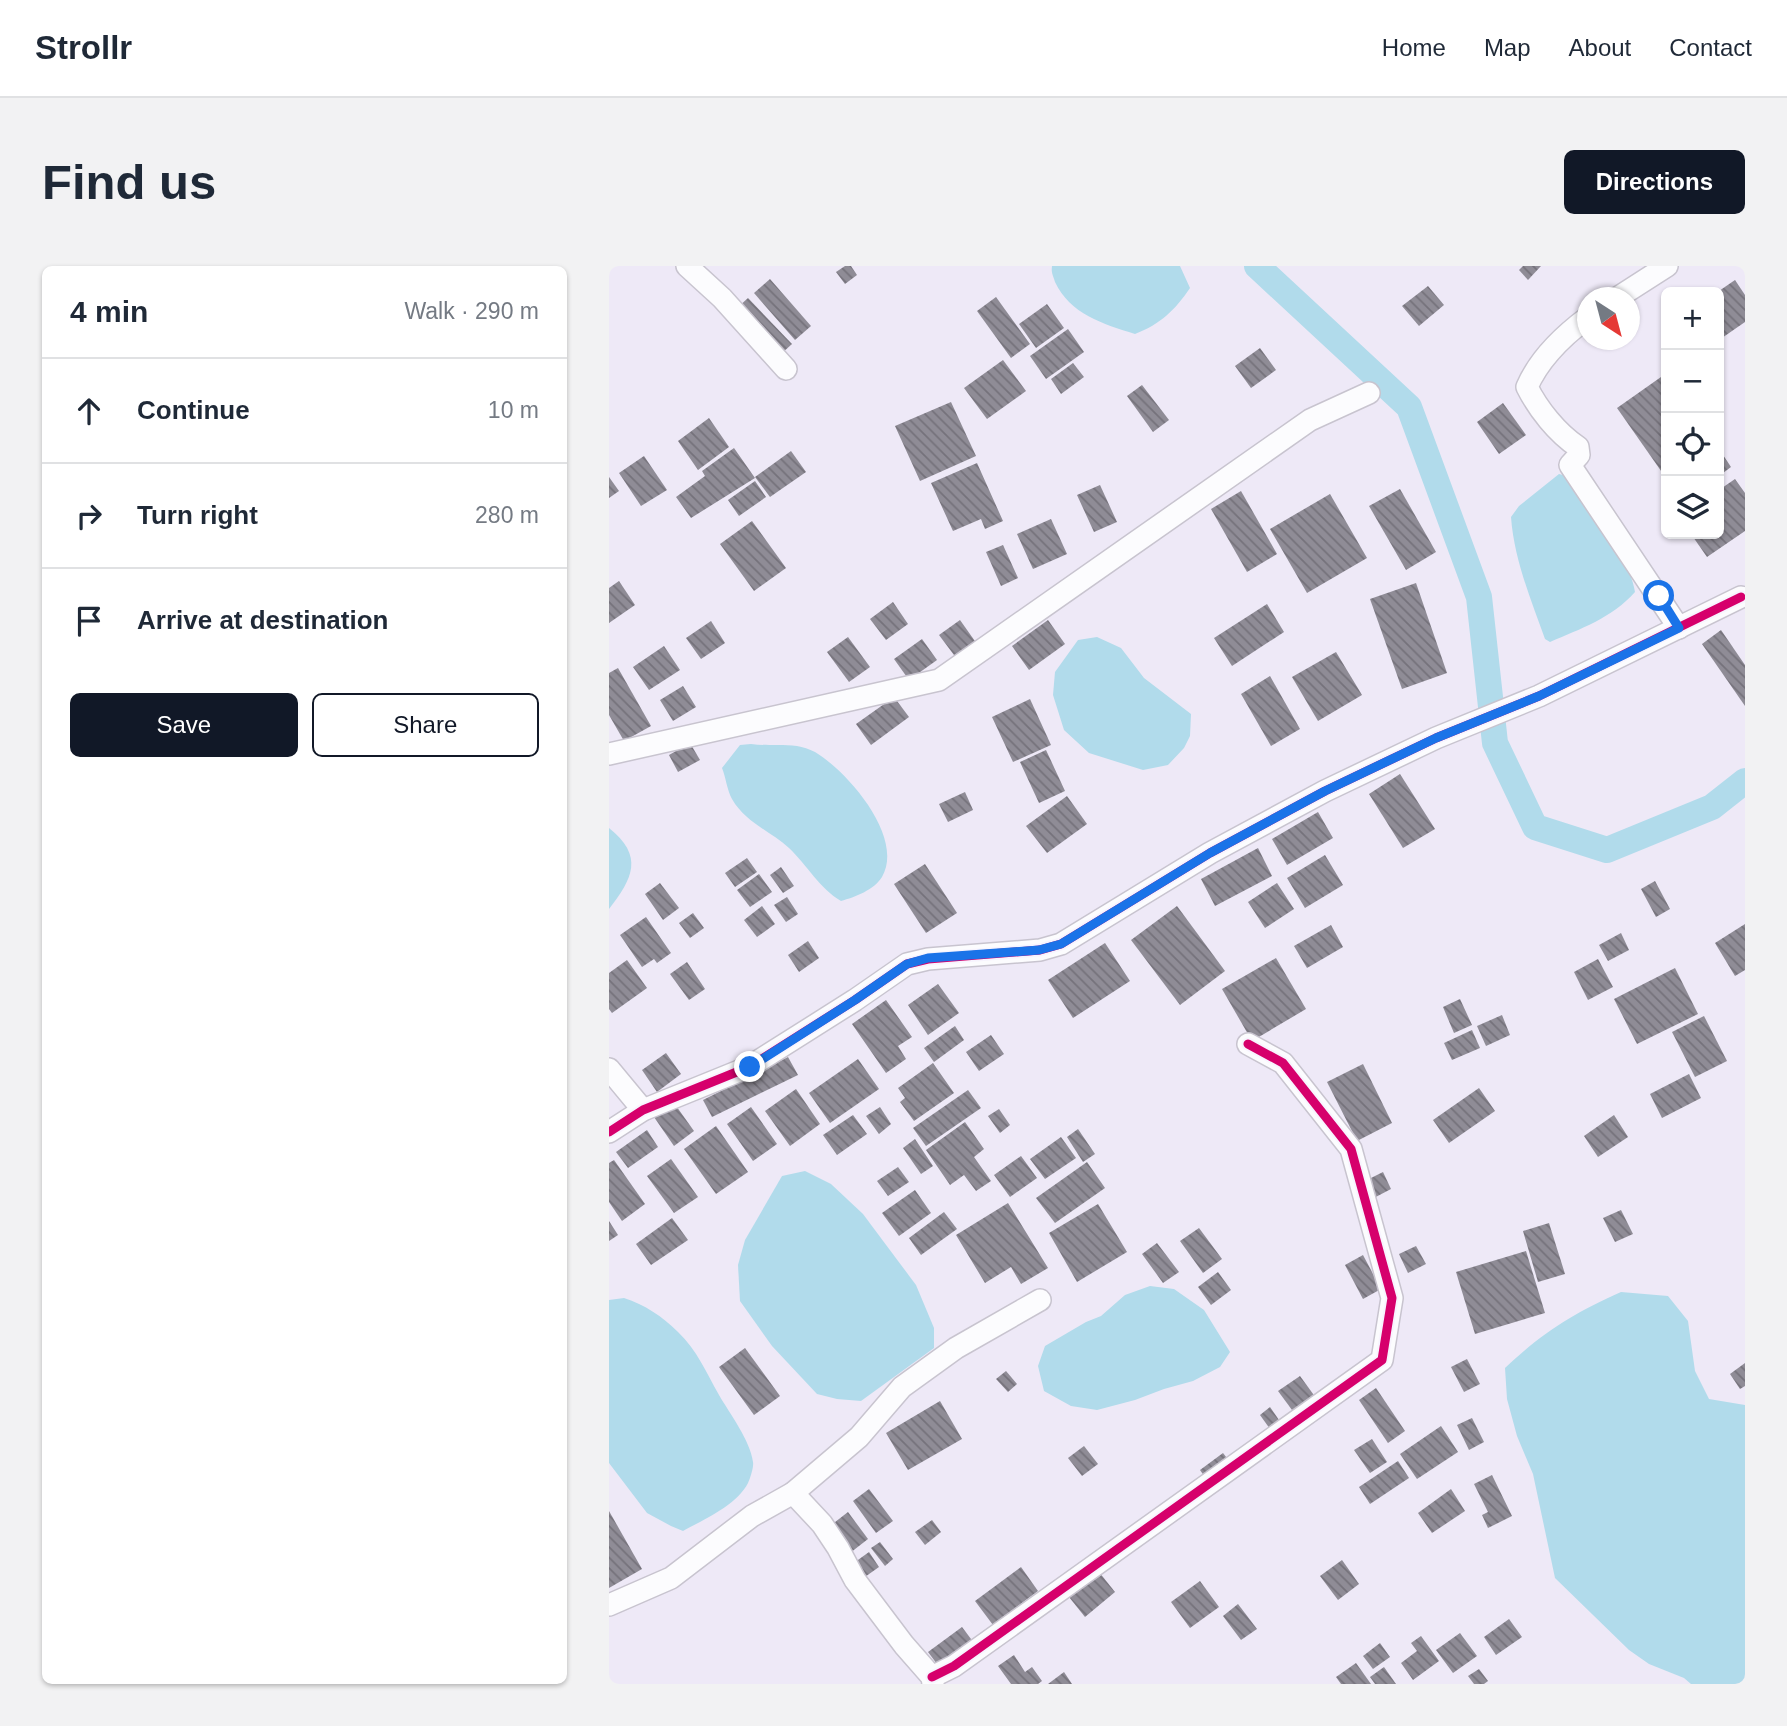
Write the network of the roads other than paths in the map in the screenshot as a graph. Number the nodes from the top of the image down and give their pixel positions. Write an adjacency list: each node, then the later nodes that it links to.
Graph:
1 (687, 266): 5 (street)
2 (1667, 266): 3 (street)
3 (1634, 287)
4 (1577, 326): 8 (street)
5 (786, 369)
6 (1369, 393): 9 (street)
7 (1741, 597): 8 (street)
8 (1679, 628): 12 (street)
9 (609, 754)
10 (1248, 1044): 17 (street)
11 (609, 1069): 12 (street)
12 (643, 1110): 13 (street)
13 (609, 1132)
14 (1040, 1300): 15 (street)
15 (793, 1493): 16 (street); 17 (street)
16 (609, 1605)
17 (933, 1681)

